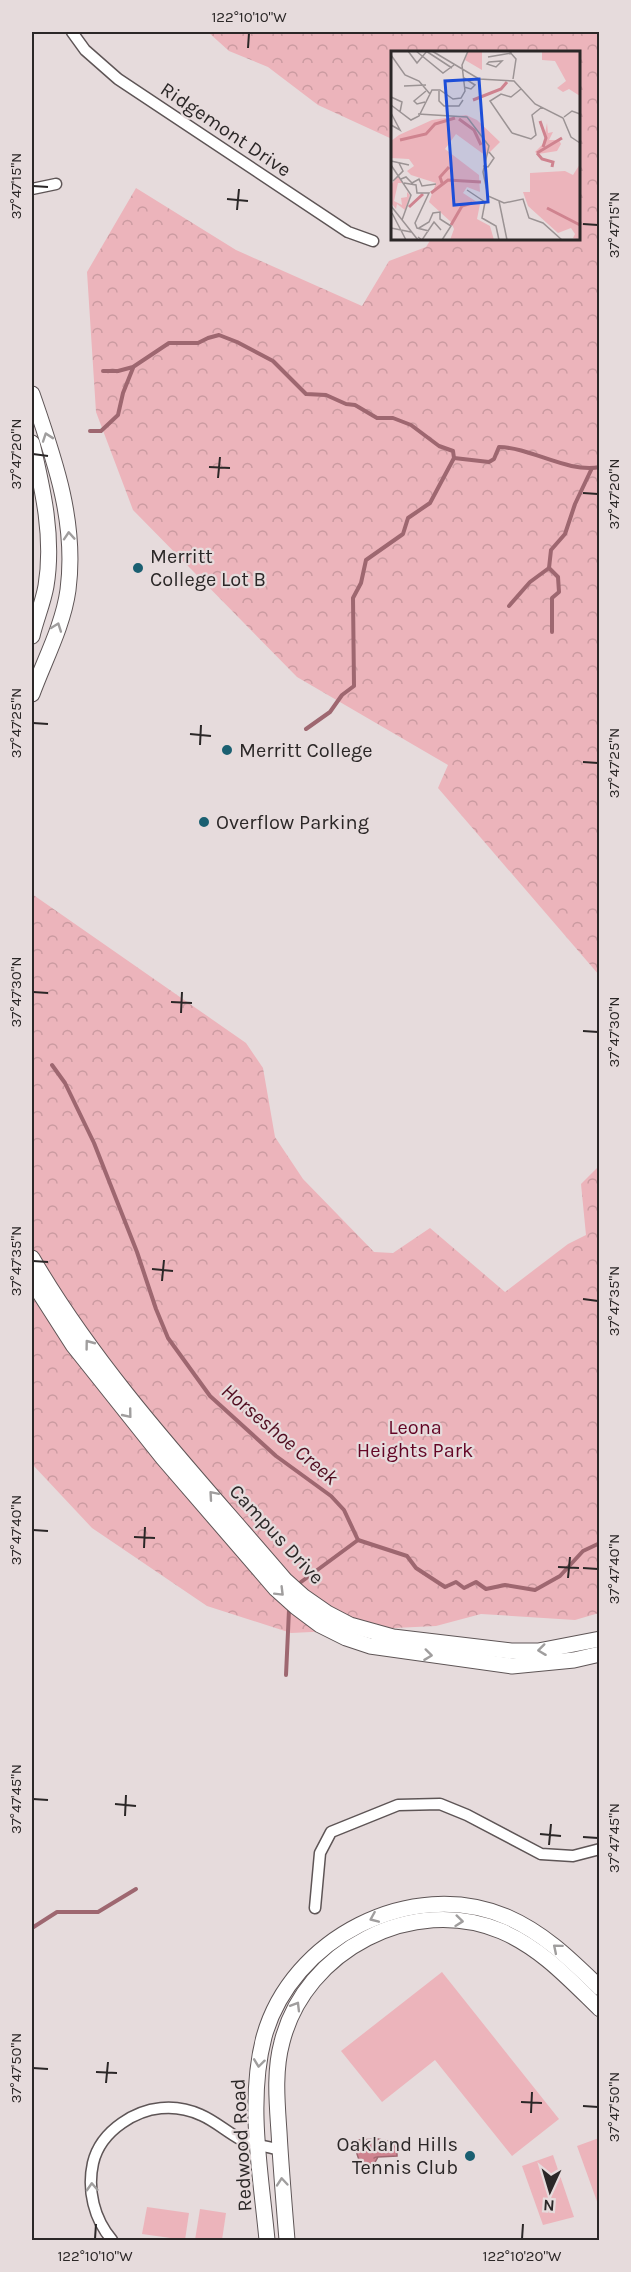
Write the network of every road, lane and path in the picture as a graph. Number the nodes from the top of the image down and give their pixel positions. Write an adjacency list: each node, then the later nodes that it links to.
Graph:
1 (72, 32): 4 (street, Ridgemont Drive)
2 (56, 184): 3 (street)
3 (32, 189)
4 (373, 241)
5 (32, 394): 8 (street, one-way to 5)
6 (32, 443): 7 (street)
7 (32, 636)
8 (32, 694)
9 (32, 1258): 11 (street, Campus Drive, one-way to 9)
10 (32, 1281): 11 (street, Campus Drive, one-way to 11)
11 (246, 1544): 12 (street, Campus Drive)
12 (372, 1639): 13 (street, Campus Drive, one-way to 12); 14 (street, Campus Drive, one-way to 14)
13 (600, 1639)
14 (600, 1654)
15 (600, 1848): 16 (street)
16 (315, 1908)
17 (600, 1988): 19 (street, Redwood Road, one-way to 19)
18 (600, 2009): 20 (street, Redwood Road, one-way to 18)
19 (259, 2144): 20 (street); 21 (street, one-way to 19); 22 (street, Redwood Road)
20 (280, 2150): 23 (street, Redwood Road, one-way to 20)
21 (112, 2241)
22 (267, 2241)
23 (287, 2241)

